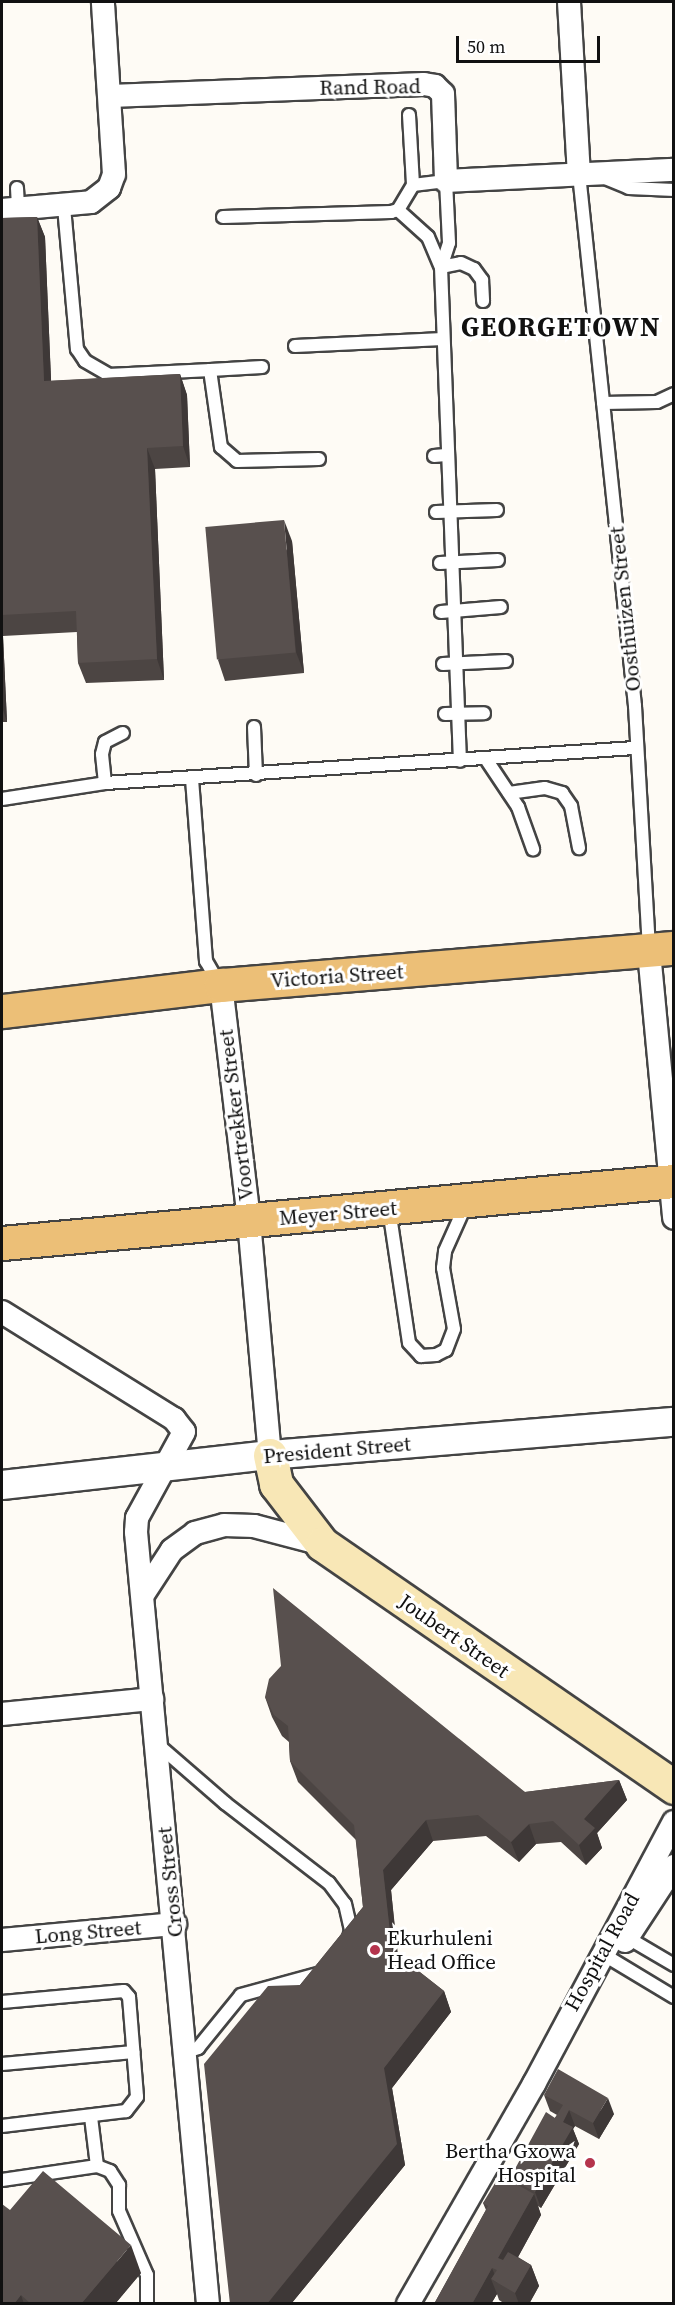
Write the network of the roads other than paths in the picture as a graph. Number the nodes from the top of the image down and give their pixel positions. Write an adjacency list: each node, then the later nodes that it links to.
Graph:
1 (103, 2): 3 (street)
2 (569, 2): 6 (street, Oosthuizen Street)
3 (110, 96): 7 (street, Rand Road); 11 (street)
4 (409, 115): 8 (lane)
5 (674, 170): 6 (street)
6 (588, 174): 7 (street); 9 (lane); 21 (lane, Oosthuizen Street)
7 (446, 181): 8 (lane); 14 (lane)
8 (413, 185): 12 (lane)
9 (674, 190)
10 (12, 202): 11 (street)
11 (64, 207): 19 (lane)
12 (398, 210): 13 (lane); 14 (lane)
13 (223, 217)
14 (441, 267): 15 (lane); 16 (lane)
15 (483, 302)
16 (443, 339): 17 (lane); 24 (lane)
17 (295, 346)
18 (262, 367): 19 (lane)
19 (210, 370): 22 (lane)
20 (674, 394): 21 (lane)
21 (603, 403): 38 (lane, Oosthuizen Street)
22 (320, 459)
23 (497, 510): 24 (lane)
24 (442, 512): 26 (lane)
25 (498, 560): 26 (lane)
26 (446, 563): 28 (lane)
27 (501, 607): 28 (lane)
28 (454, 611): 29 (lane); 31 (lane)
29 (441, 612)
30 (506, 661): 31 (lane)
31 (456, 663): 32 (lane); 33 (lane)
32 (443, 664)
33 (458, 713): 34 (lane); 35 (lane); 40 (lane)
34 (484, 713)
35 (445, 714)
36 (254, 727): 41 (lane)
37 (123, 733): 43 (lane)
38 (635, 748): 39 (lane); 48 (lane, Oosthuizen Street)
39 (486, 759): 40 (lane); 44 (lane)
40 (460, 762): 41 (lane)
41 (256, 775): 42 (lane)
42 (192, 779): 43 (lane); 49 (lane, Voortrekker Street)
43 (105, 783): 45 (lane)
44 (509, 793): 46 (lane); 47 (lane)
45 (2, 799)
46 (579, 848)
47 (533, 849)
48 (661, 950): 49 (main road, Victoria Street); 51 (street, Oosthuizen Street)
49 (221, 985): 50 (main road, Victoria Street); 56 (street, Voortrekker Street)
50 (2, 1011)
51 (666, 1070): 52 (street, Oosthuizen Street)
52 (671, 1181): 53 (main road, Meyer Street); 55 (street, Oosthuizen Street)
53 (468, 1200): 54 (main road, Meyer Street); 54 (lane)
54 (389, 1208): 56 (main road, Meyer Street)
55 (674, 1218)
56 (249, 1221): 57 (main road, Meyer Street); 60 (street, Voortrekker Street)
57 (2, 1243)
58 (2, 1312): 61 (street)
59 (674, 1422): 60 (street, President Street)
60 (270, 1455): 61 (street, President Street); 63 (main road, Joubert Street)
61 (163, 1466): 62 (street, President Street); 64 (street, Cross Street)
62 (2, 1485)
63 (322, 1544): 64 (street); 68 (main road, Joubert Street)
64 (144, 1593): 65 (street, Cross Street)
65 (152, 1699): 66 (street); 67 (street, Cross Street)
66 (2, 1714)
67 (156, 1743): 71 (street, Cross Street); 74 (lane)
68 (674, 1787)
69 (674, 1822): 72 (street, Hospital Road)
70 (674, 1866): 72 (street, Hospital Road)
71 (175, 1924): 73 (street, Long Street); 81 (street, Cross Street)
72 (621, 1934): 75 (street, Hospital Road); 76 (lane)
73 (2, 1940)
74 (344, 1951)
75 (608, 1957): 78 (lane); 89 (street, Hospital Road)
76 (674, 1965)
77 (328, 1968): 81 (lane)
78 (674, 1997)
79 (2, 2002): 80 (lane)
80 (133, 2052): 82 (lane); 83 (lane)
81 (186, 2052): 88 (street, Cross Street)
82 (2, 2064)
83 (91, 2117): 84 (lane); 85 (lane)
84 (2, 2126)
85 (97, 2166): 86 (lane); 87 (lane)
86 (2, 2180)
87 (147, 2304)
88 (208, 2304)
89 (408, 2304)

